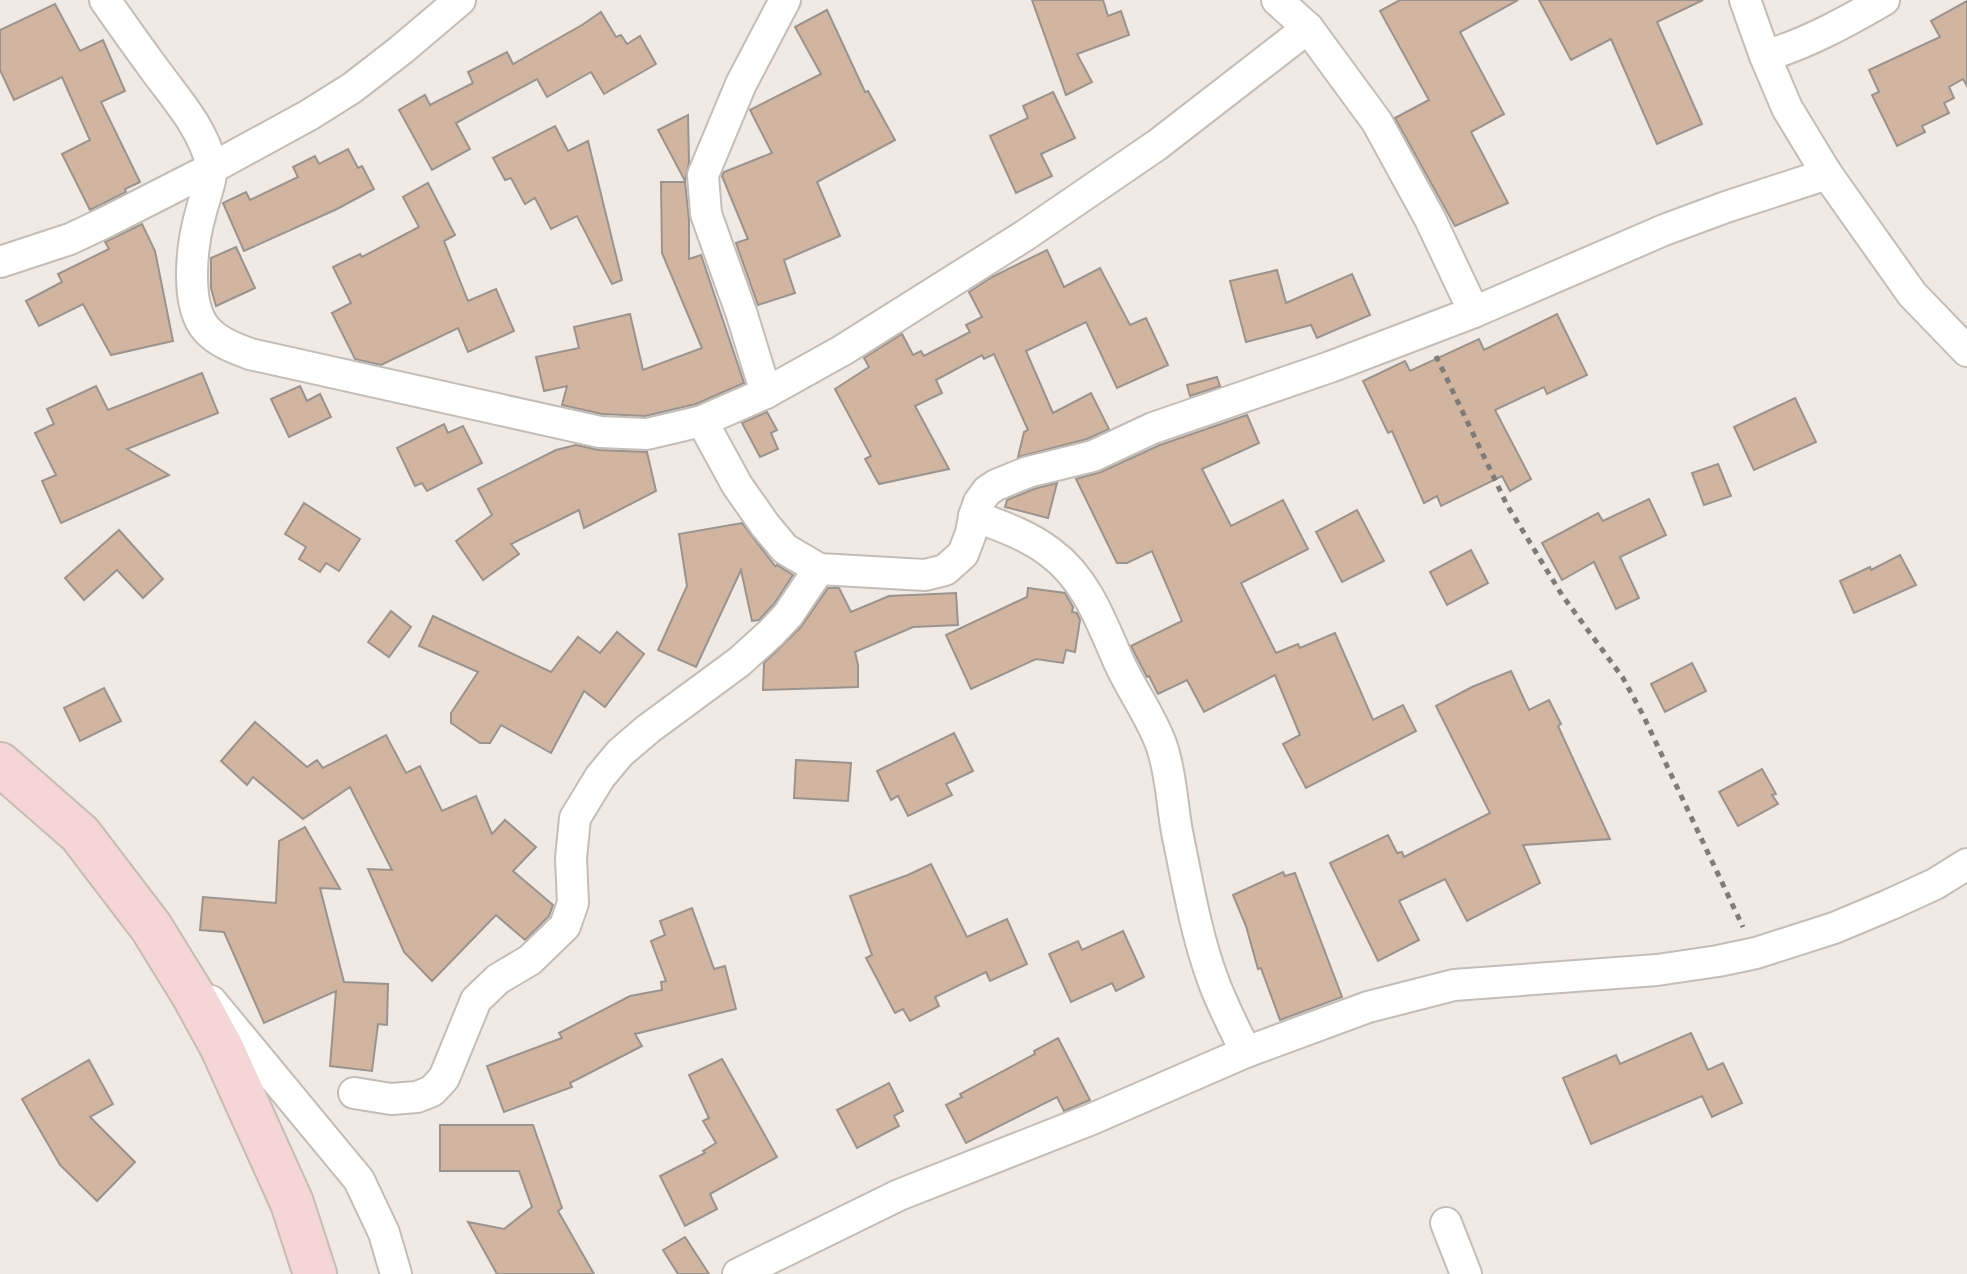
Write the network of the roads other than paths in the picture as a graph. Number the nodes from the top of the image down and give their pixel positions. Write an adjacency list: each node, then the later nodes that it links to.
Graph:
1 (105, 0): 9 (street)
2 (460, 0): 9 (street)
3 (785, 0): 14 (street)
4 (1277, 0): 7 (street)
5 (1745, 0): 8 (street)
6 (1884, 0): 8 (street)
7 (1308, 28): 12 (street); 14 (street)
8 (1765, 56): 10 (street)
9 (212, 168): 11 (street); 15 (street)
10 (1827, 174): 12 (street); 13 (street)
11 (0, 262)
12 (1474, 312): 16 (street)
13 (1967, 351)
14 (766, 393): 15 (street)
15 (702, 421): 17 (street)
16 (974, 516): 17 (street); 21 (street)
17 (819, 569): 22 (street)
18 (0, 764): 20 (street)
19 (1967, 864): 21 (street)
20 (151, 927): 24 (street); 25 (street)
21 (1246, 1052): 26 (street)
22 (354, 1093)
23 (1446, 1223): 27 (street)
24 (315, 1274)
25 (396, 1274)
26 (738, 1274)
27 (1466, 1274)

